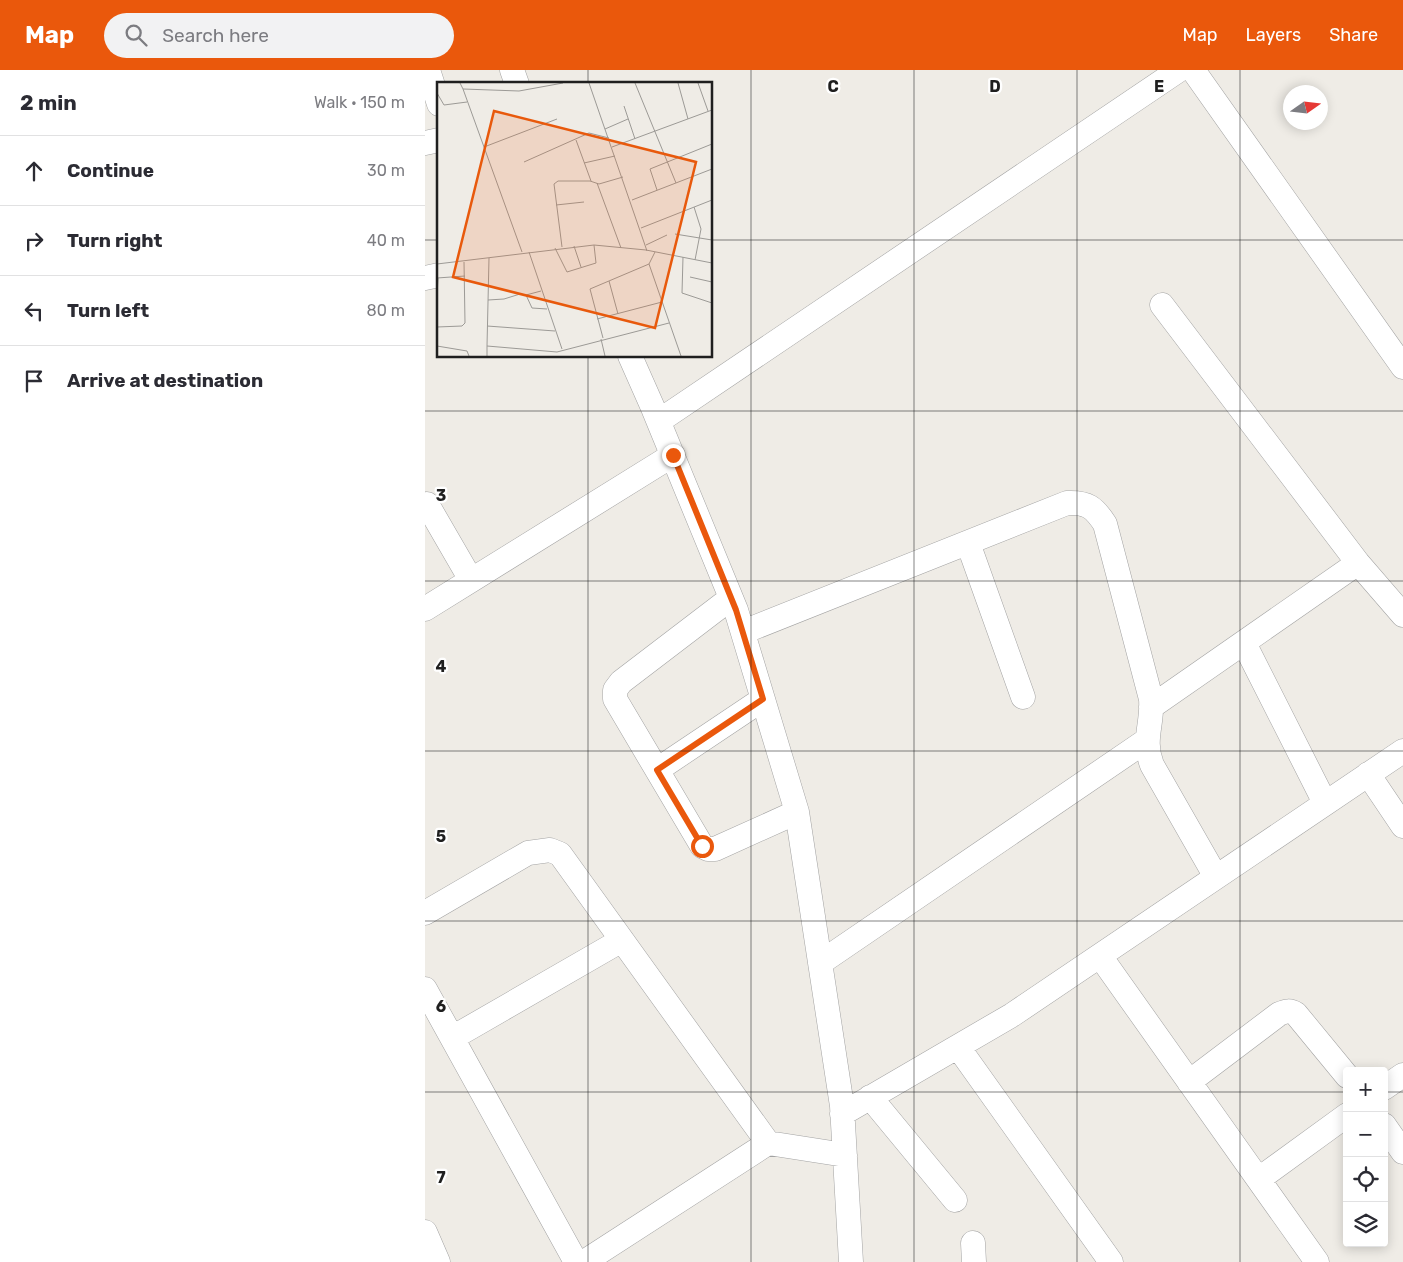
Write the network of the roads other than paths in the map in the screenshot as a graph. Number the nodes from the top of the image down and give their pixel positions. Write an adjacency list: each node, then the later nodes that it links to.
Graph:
1 (428, 70): 6 (street)
2 (512, 70): 5 (street)
3 (1179, 70): 10 (street)
4 (1193, 70): 9 (street)
5 (516, 82)
6 (437, 98)
7 (1162, 305): 14 (street)
8 (631, 358): 10 (street)
9 (1403, 367)
10 (659, 421): 11 (street)
11 (673, 455): 15 (street); 16 (street)
12 (426, 498): 15 (street)
13 (968, 542): 19 (street); 21 (street); 23 (street)
14 (1358, 563): 18 (street); 20 (street)
15 (471, 580): 17 (street)
16 (731, 598): 19 (street); 26 (street)
17 (425, 609)
18 (1403, 614)
19 (743, 632): 22 (street)
20 (1243, 643): 23 (street); 28 (street)
21 (1023, 697)
22 (763, 699): 26 (street); 29 (street)
23 (1151, 707): 24 (street)
24 (1147, 740): 31 (street); 35 (street)
25 (1403, 751): 27 (street)
26 (657, 770): 29 (street)
27 (1368, 774): 28 (street); 30 (street)
28 (1325, 803): 31 (street)
29 (797, 812): 35 (street)
30 (1403, 826)
31 (1216, 877): 34 (street)
32 (425, 913): 33 (street)
33 (622, 940): 37 (street); 47 (street)
34 (1100, 956): 38 (street); 41 (street)
35 (821, 963): 44 (street)
36 (425, 989): 37 (street)
37 (452, 1038): 54 (street)
38 (958, 1047): 43 (street); 57 (street)
39 (1343, 1071): 41 (street)
40 (1403, 1075): 42 (street)
41 (1189, 1082): 50 (street)
42 (1388, 1085)
43 (870, 1097): 44 (street); 51 (street)
44 (842, 1114): 49 (street)
45 (1343, 1119): 50 (street)
46 (1388, 1131): 48 (street)
47 (768, 1143): 49 (street); 55 (street)
48 (1403, 1152)
49 (845, 1156): 56 (street)
50 (1259, 1179): 58 (street)
51 (955, 1200)
52 (425, 1232): 53 (street)
53 (438, 1262)
54 (576, 1262)
55 (584, 1262)
56 (851, 1262)
57 (1111, 1262)
58 (1317, 1262)

